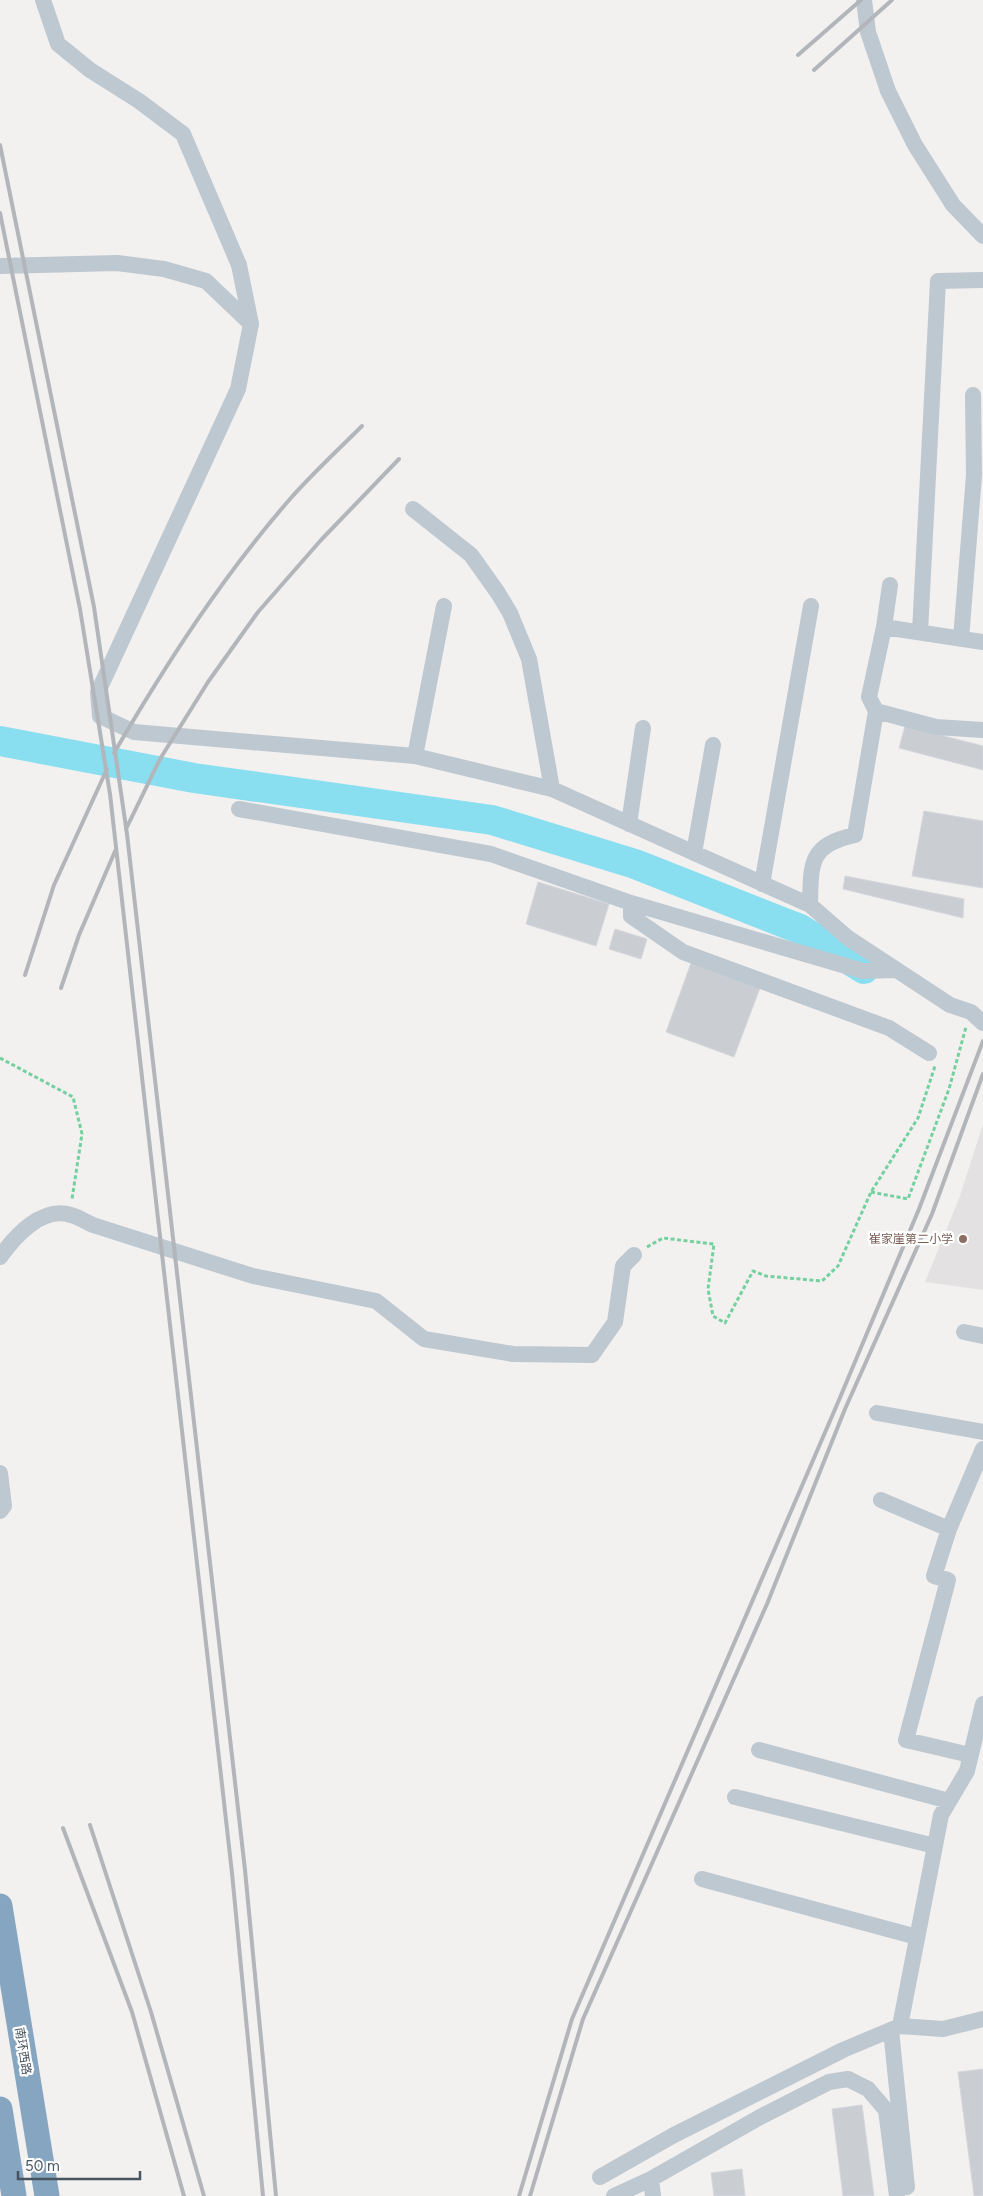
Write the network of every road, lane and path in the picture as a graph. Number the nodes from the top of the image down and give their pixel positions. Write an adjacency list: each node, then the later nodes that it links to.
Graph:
1 (43, 0): 6 (street)
2 (864, 0): 3 (street)
3 (983, 236)
4 (0, 266): 6 (street)
5 (983, 280): 13 (street)
6 (251, 324): 20 (street)
7 (973, 395): 14 (street)
8 (413, 509): 21 (street)
9 (890, 585): 12 (street)
10 (444, 606): 20 (street)
11 (810, 606): 25 (street)
12 (884, 627): 13 (street); 16 (street)
13 (920, 632): 14 (street)
14 (962, 639): 15 (street)
15 (983, 642)
16 (876, 711): 18 (street); 27 (street)
17 (643, 728): 23 (street)
18 (983, 730)
19 (713, 745): 24 (street)
20 (415, 756): 21 (street)
21 (552, 789): 23 (street)
22 (239, 809): 26 (street)
23 (629, 824): 24 (street)
24 (694, 853): 25 (street)
25 (762, 884): 27 (street)
26 (631, 903): 28 (street); 30 (street)
27 (810, 905): 28 (street)
28 (896, 970): 29 (street)
29 (977, 1017): 32 (path)
30 (929, 1053): 32 (path)
31 (0, 1058): 33 (path)
32 (871, 1192): 34 (path)
33 (70, 1214): 34 (street); 35 (street)
34 (634, 1255)
35 (0, 1257)
36 (964, 1332): 37 (street)
37 (983, 1336)
38 (877, 1413): 39 (street)
39 (983, 1432)
40 (983, 1449): 44 (street)
41 (0, 1473): 43 (street)
42 (881, 1500): 44 (street)
43 (0, 1511)
44 (949, 1529): 47 (street)
45 (983, 1704): 47 (street)
46 (759, 1750): 49 (street)
47 (970, 1755): 49 (street)
48 (735, 1797): 50 (street)
49 (949, 1801): 50 (street)
50 (935, 1846): 53 (street)
51 (702, 1878): 53 (street)
52 (0, 1906): 60 (highway, 南环西路)
53 (918, 1937): 55 (street)
54 (983, 2019): 55 (street)
55 (896, 2028): 57 (street); 64 (street)
56 (0, 2109): 59 (highway)
57 (600, 2177)
58 (651, 2179): 61 (street); 62 (street); 63 (street)
59 (14, 2196)
60 (47, 2196)
61 (614, 2196)
62 (653, 2196)
63 (897, 2196)
64 (908, 2196)

